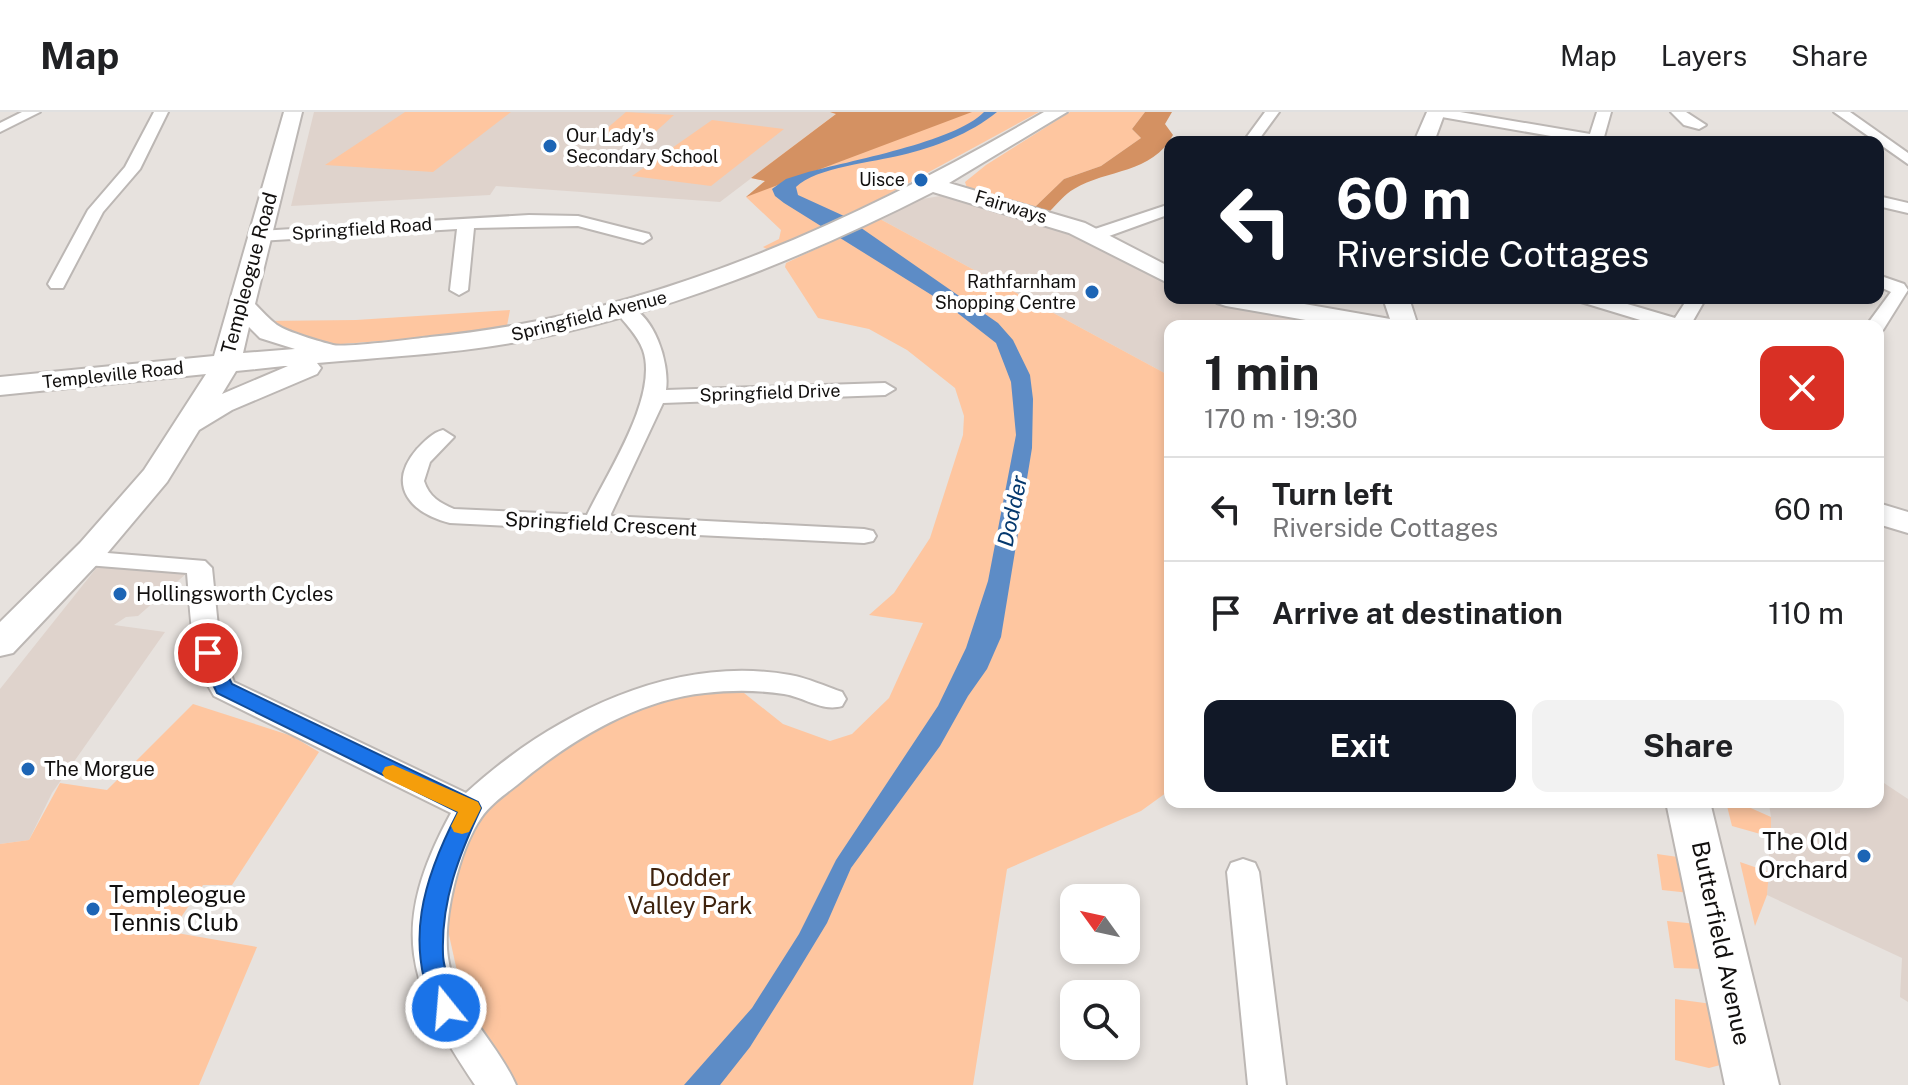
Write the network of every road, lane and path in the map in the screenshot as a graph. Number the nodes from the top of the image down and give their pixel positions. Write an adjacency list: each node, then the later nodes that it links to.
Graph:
1 (33, 112): 11 (street)
2 (161, 112): 29 (street)
3 (293, 112): 24 (main road, Templeogue Road)
4 (1058, 112): 19 (main road, Springfield Avenue)
5 (1272, 112): 12 (street)
6 (1436, 112): 13 (main road); 14 (street)
7 (1604, 112): 15 (street)
8 (1678, 112): 10 (street)
9 (1841, 112): 16 (street)
10 (1699, 125)
11 (0, 128)
12 (1254, 136)
13 (1426, 136)
14 (1579, 136)
15 (1603, 136)
16 (1874, 136)
17 (1884, 143): 18 (street)
18 (1908, 160)
19 (929, 184): 25 (main road, Fairways); 34 (main road, Springfield Avenue)
20 (1884, 202): 21 (street)
21 (1908, 208)
22 (1164, 211): 25 (street)
23 (466, 223): 24 (street, Springfield Road); 26 (street, Springfield Road); 30 (street)
24 (259, 236): 33 (main road, Templeogue Road)
25 (1092, 236): 27 (main road, Fairways)
26 (643, 238)
27 (1164, 274)
28 (1884, 282): 37 (street)
29 (57, 284)
30 (459, 290)
31 (1260, 304): 35 (main road)
32 (1608, 304): 36 (street)
33 (241, 305): 38 (main road); 39 (main road, Templeogue Road)
34 (624, 310): 38 (main road, Springfield Avenue); 42 (street)
35 (1351, 320)
36 (1660, 320)
37 (1880, 320)
38 (355, 352): 39 (main road, Springfield Avenue); 43 (main road)
39 (226, 364): 40 (main road, Templeville Road); 43 (main road, Templeogue Road)
40 (0, 386)
41 (885, 389): 42 (street, Springfield Drive)
42 (655, 397): 46 (street)
43 (190, 424): 49 (main road, Templeogue Road)
44 (443, 437): 46 (street, Springfield Crescent)
45 (1884, 515): 47 (main road)
46 (595, 523): 48 (street, Springfield Crescent)
47 (1908, 523)
48 (864, 536)
49 (83, 559): 50 (main road, Templeogue Road); 52 (street)
50 (0, 644)
51 (832, 699): 52 (street)
52 (470, 808): 55 (street)
53 (1689, 808): 57 (main road, Butterfield Avenue)
54 (1243, 872): 56 (street)
55 (497, 1085)
56 (1267, 1085)
57 (1752, 1085)

